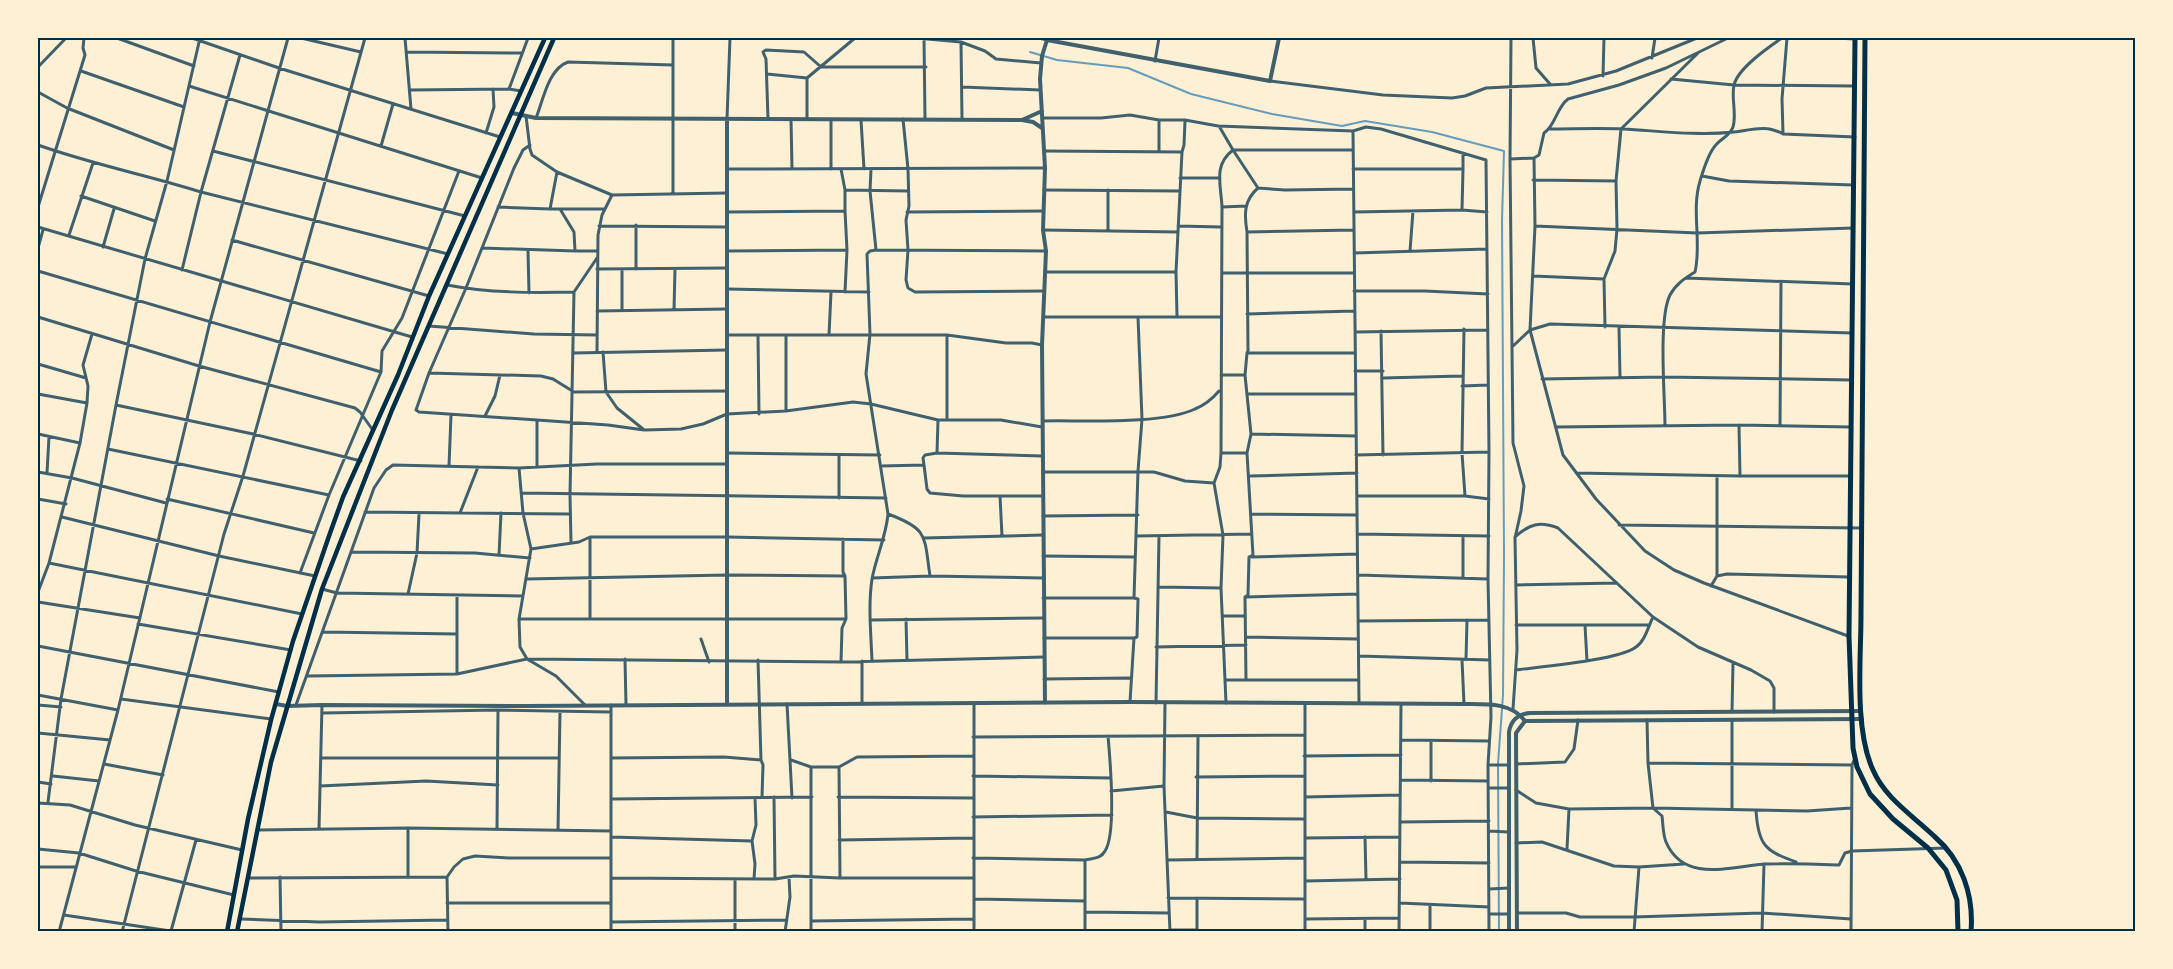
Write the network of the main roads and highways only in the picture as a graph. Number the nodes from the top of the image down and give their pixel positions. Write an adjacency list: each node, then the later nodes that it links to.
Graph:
1 (545, 38): 5 (main road)
2 (554, 38): 6 (main road)
3 (1855, 38): 7 (highway)
4 (1865, 38): 8 (highway)
5 (227, 932)
6 (237, 932)
7 (1958, 932)
8 (1971, 932)

